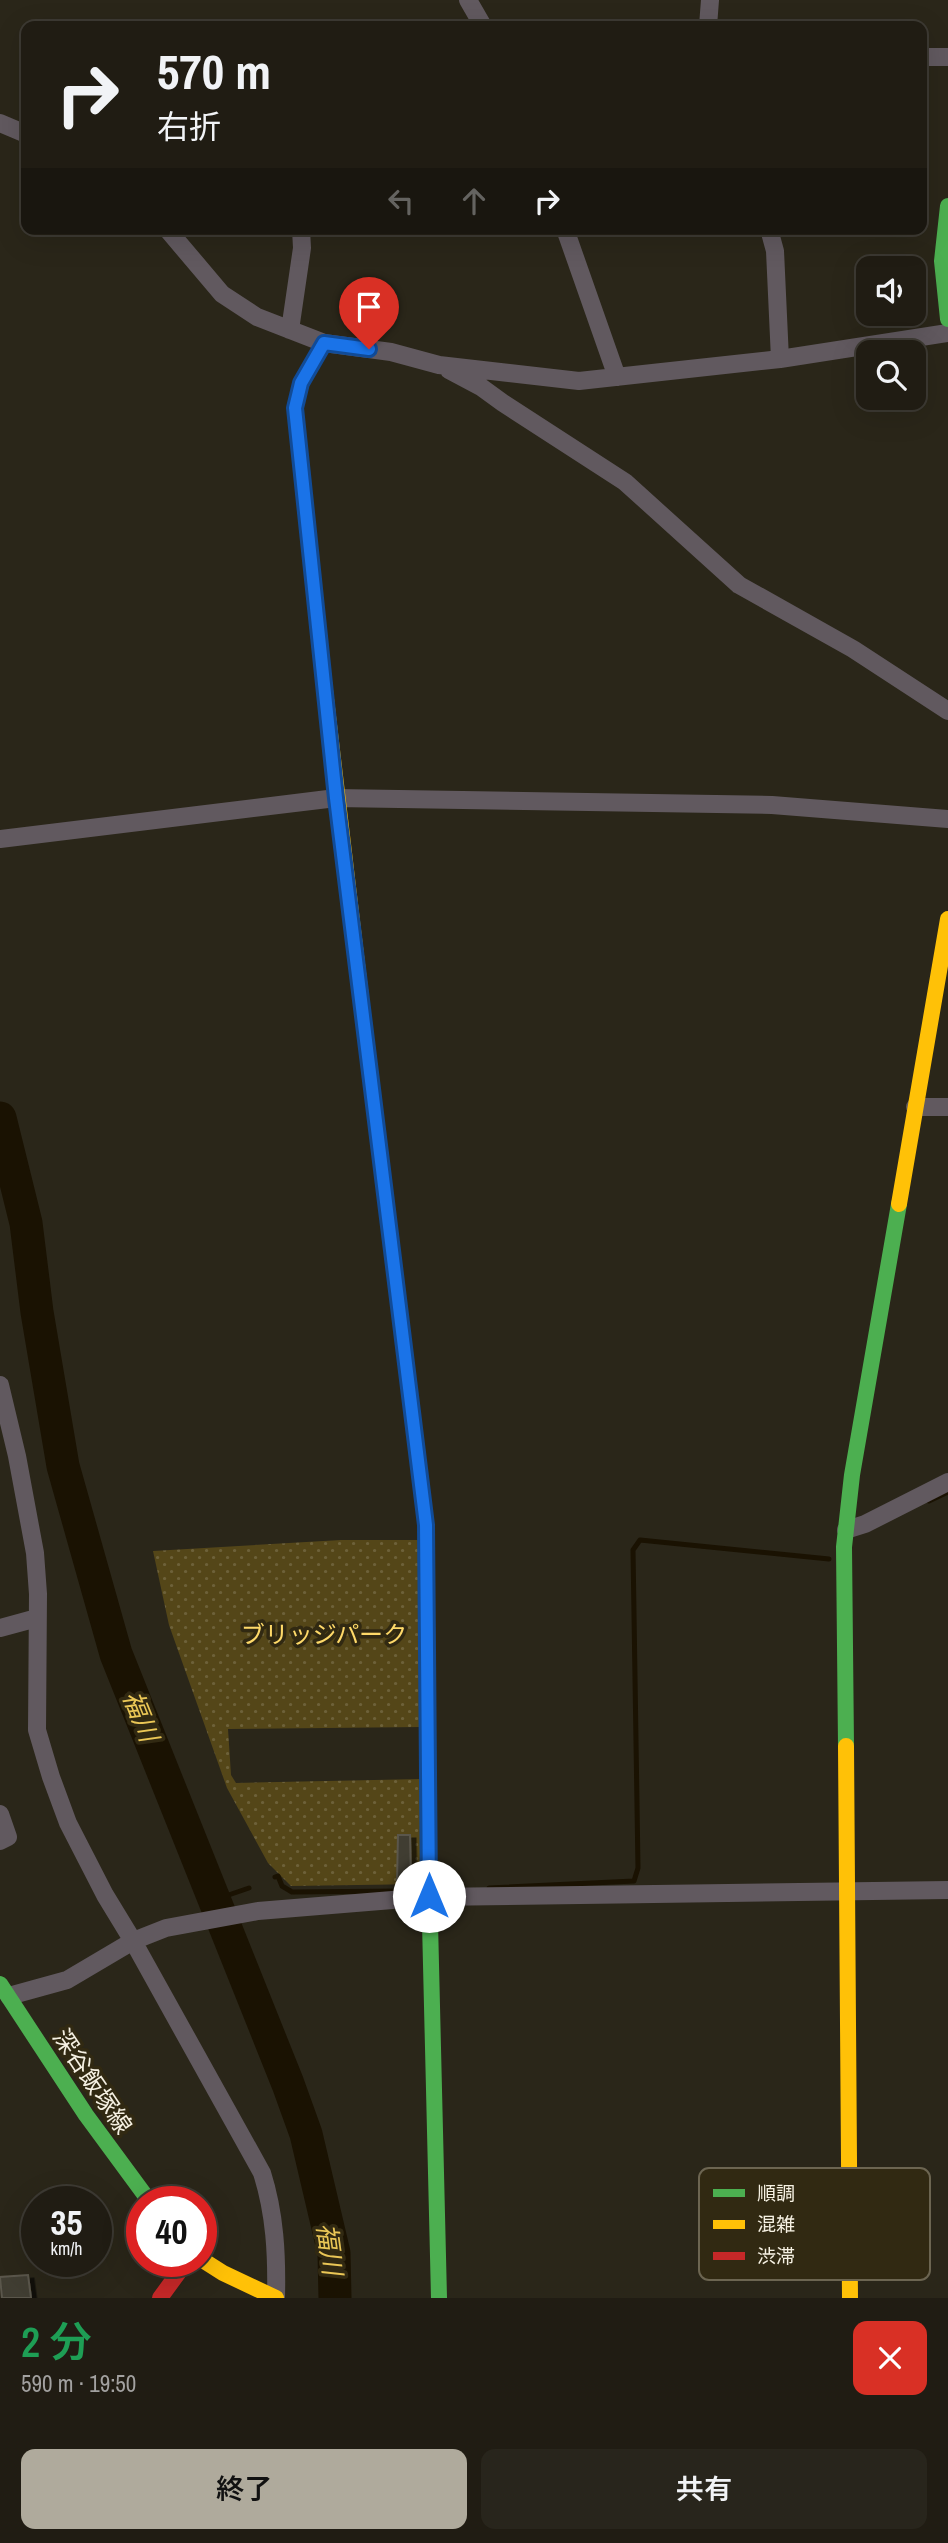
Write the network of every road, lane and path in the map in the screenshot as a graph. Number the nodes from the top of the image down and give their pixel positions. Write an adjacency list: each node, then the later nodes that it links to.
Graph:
1 (468, 0): 3 (street)
2 (710, 0): 4 (street)
3 (480, 21)
4 (708, 21)
5 (927, 57): 6 (street)
6 (948, 57)
7 (0, 123): 8 (street)
8 (21, 132)
9 (948, 206): 14 (street)
10 (172, 235): 15 (street)
11 (301, 235): 15 (street)
12 (567, 235): 20 (street)
13 (771, 235): 18 (street)
14 (948, 319)
15 (290, 330): 17 (street)
16 (948, 332): 18 (street)
17 (324, 343): 19 (street); 22 (street)
18 (780, 359): 20 (street)
19 (439, 365): 20 (street); 21 (street)
20 (617, 377)
21 (948, 711)
22 (336, 798): 23 (street); 24 (street); 37 (street)
23 (948, 819)
24 (0, 839)
25 (948, 919): 26 (street)
26 (915, 1107): 27 (street); 30 (street)
27 (948, 1107)
28 (0, 1385): 31 (street)
29 (948, 1482): 30 (street)
30 (846, 1530): 36 (street)
31 (37, 1618): 32 (street); 38 (street)
32 (0, 1628)
33 (0, 1814): 34 (street)
34 (0, 1841)
35 (948, 1890): 36 (street)
36 (847, 1891): 37 (street); 40 (street)
37 (429, 1896): 38 (street); 47 (street)
38 (133, 1941): 39 (street); 46 (street)
39 (4, 1991): 41 (street, 深谷飯塚線)
40 (849, 2168)
41 (138, 2186)
42 (217, 2269): 46 (street)
43 (175, 2277): 45 (street)
44 (850, 2280): 48 (street)
45 (160, 2298)
46 (276, 2298)
47 (439, 2298)
48 (850, 2298)

